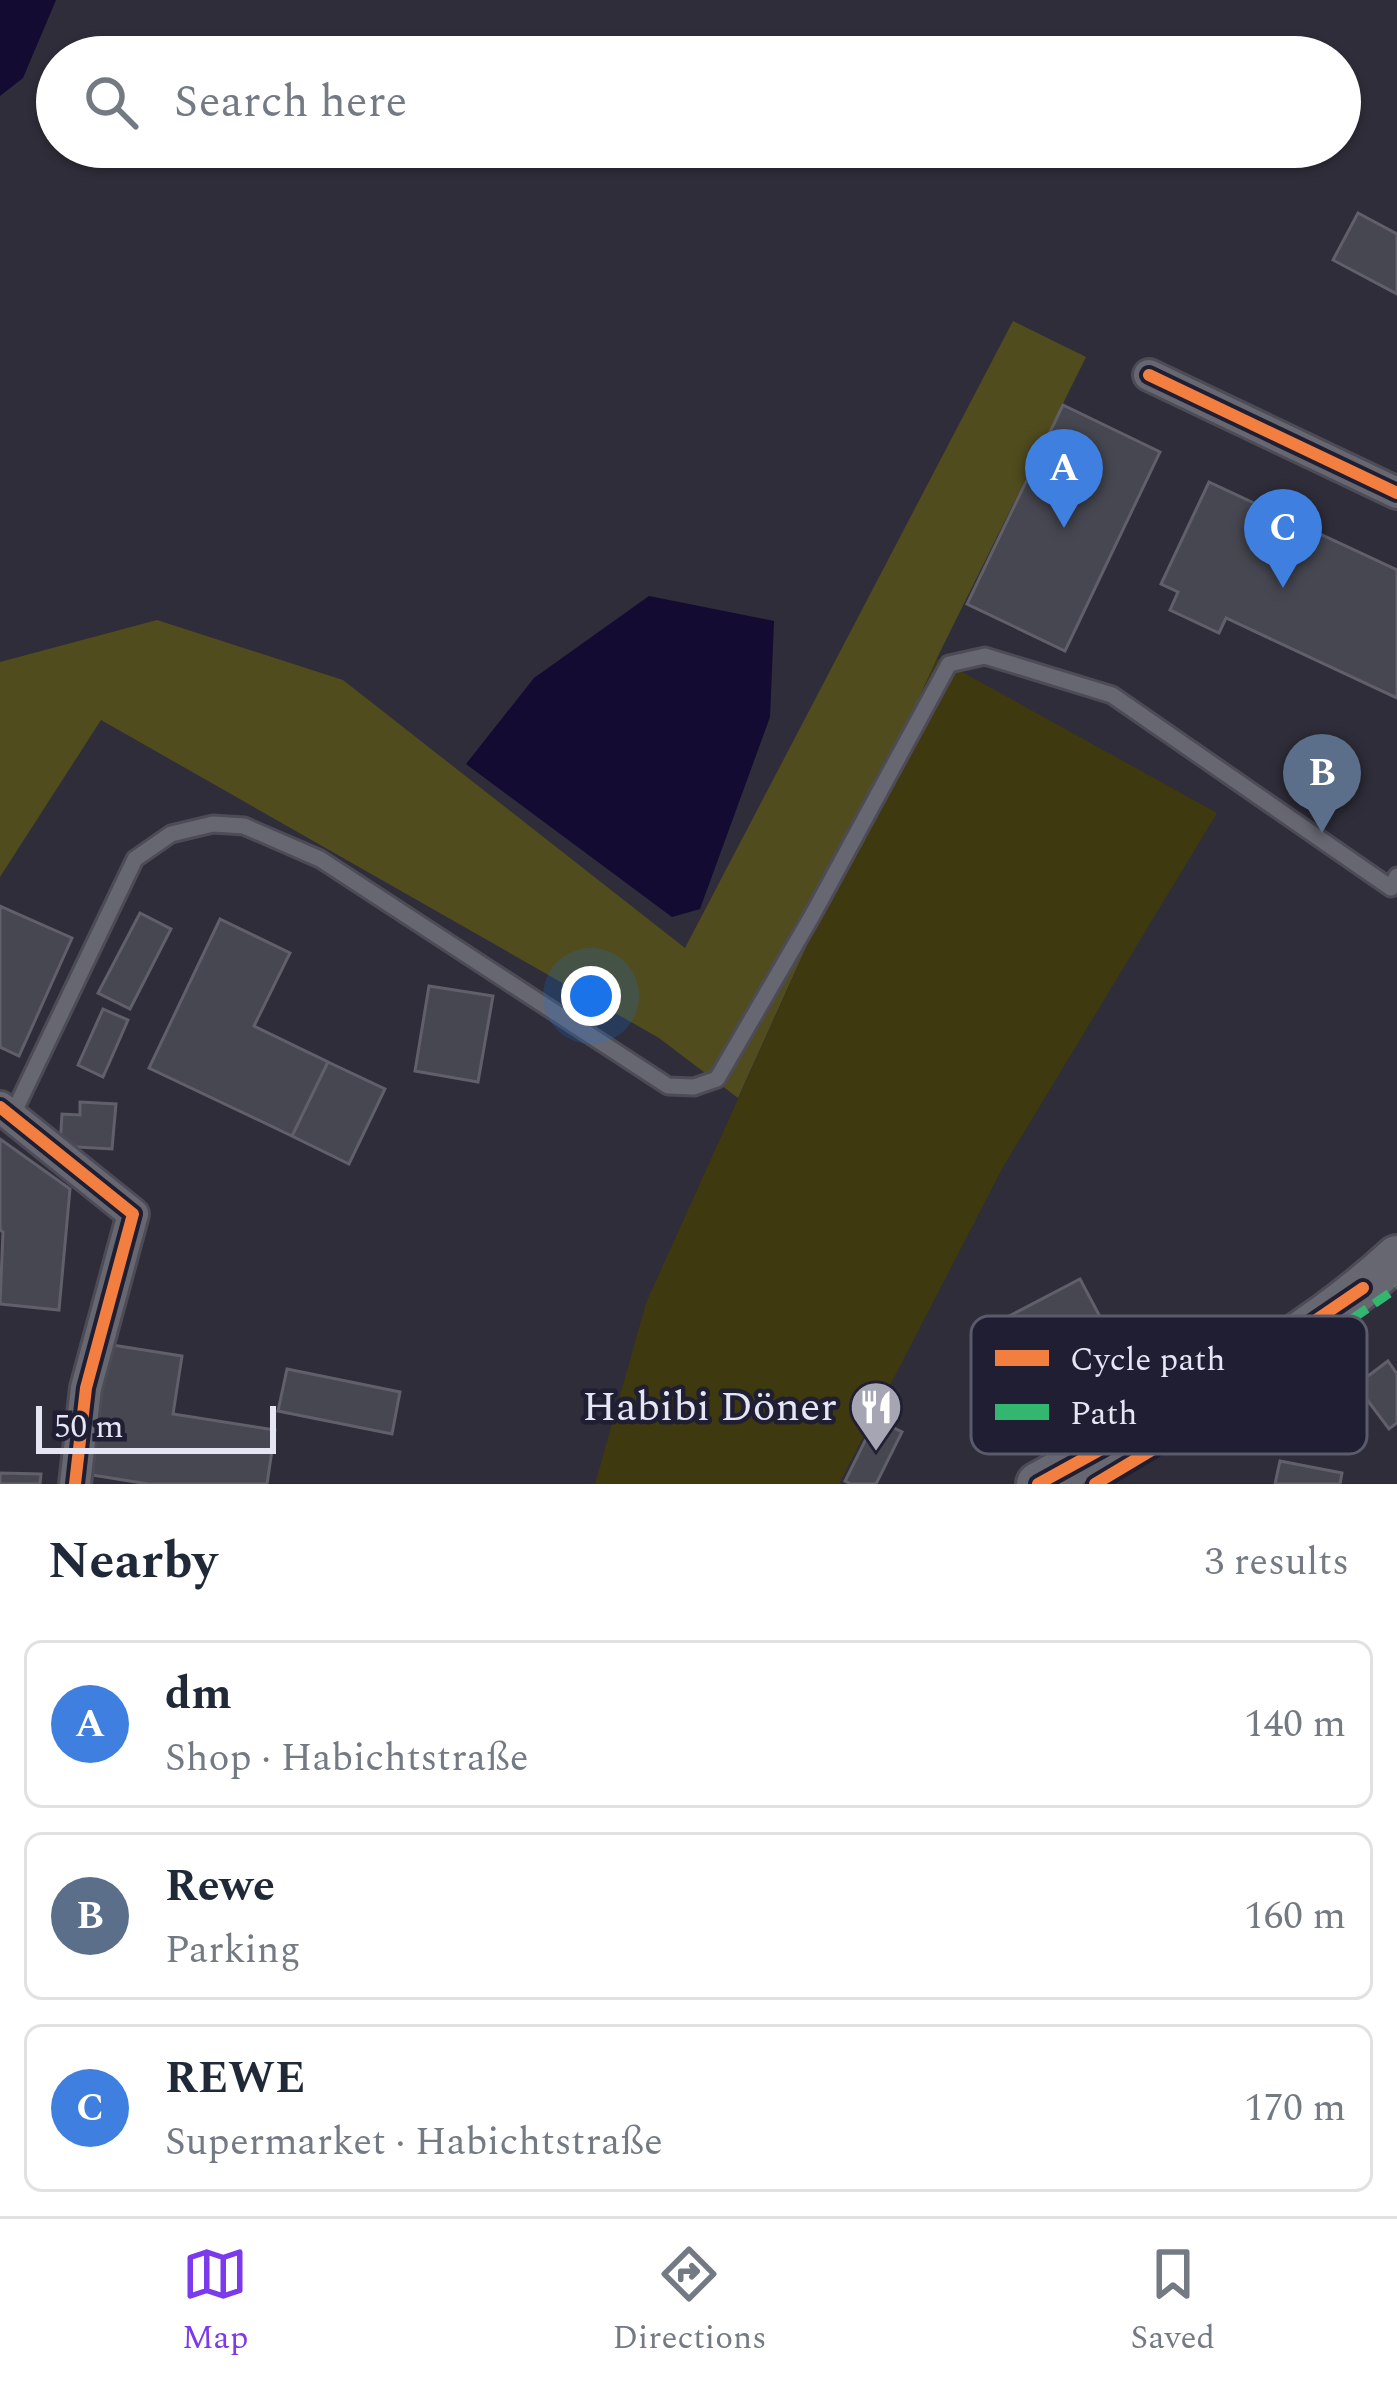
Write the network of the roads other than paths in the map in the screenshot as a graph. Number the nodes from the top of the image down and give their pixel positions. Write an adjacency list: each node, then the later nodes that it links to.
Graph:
1 (1149, 376): 2 (street)
2 (1397, 493)
3 (1397, 876): 4 (lane)
4 (6, 1111): 8 (street)
5 (1397, 1257): 6 (main road)
6 (1322, 1316)
7 (1092, 1454): 9 (main road)
8 (75, 1484)
9 (1038, 1484)

